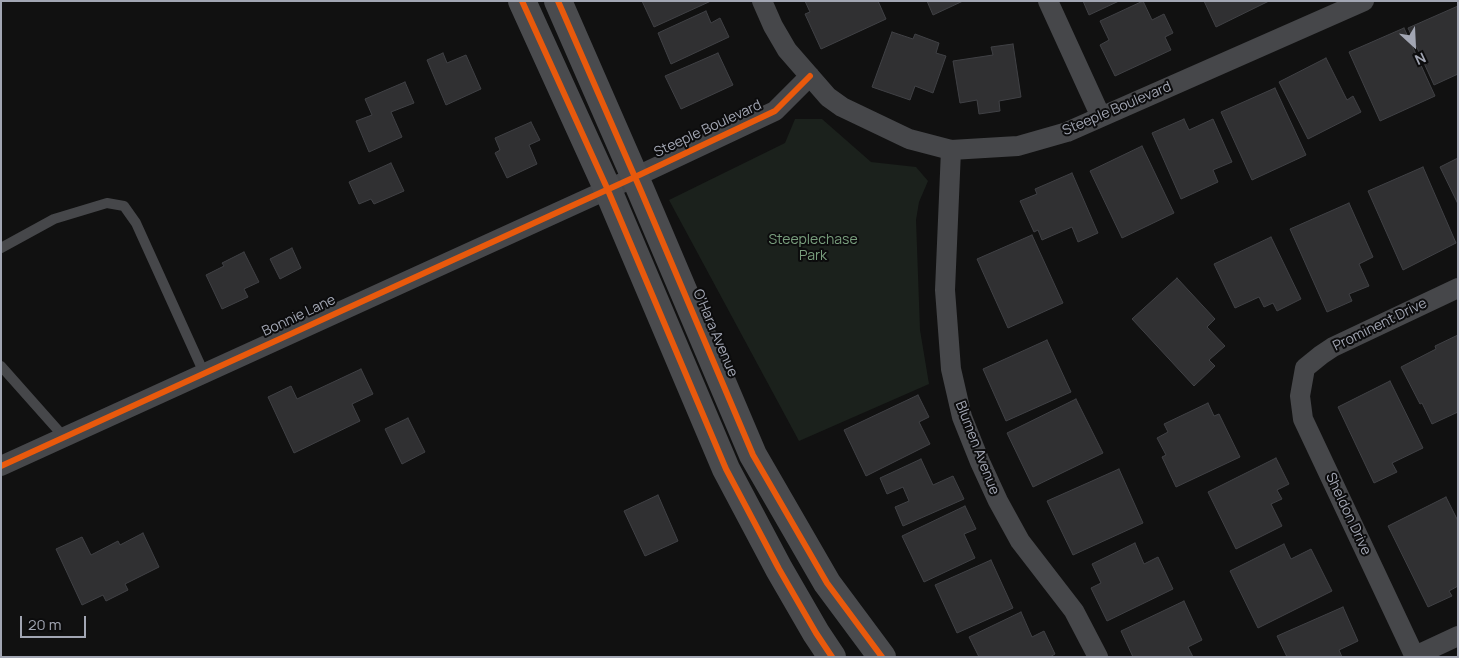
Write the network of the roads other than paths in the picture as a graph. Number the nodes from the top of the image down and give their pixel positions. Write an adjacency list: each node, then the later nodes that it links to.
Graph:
1 (522, 1): 11 (main road)
2 (558, 1): 10 (main road, O'Hara Avenue)
3 (762, 1): 7 (street)
4 (1048, 1): 8 (street)
5 (1364, 1): 6 (street, Steeple Boulevard)
6 (1334, 7): 8 (street, Steeple Boulevard)
7 (810, 76): 9 (street, Steeple Boulevard); 10 (street, Steeple Boulevard)
8 (1100, 117): 9 (street, Steeple Boulevard)
9 (951, 150): 23 (street, Blumen Avenue)
10 (635, 177): 11 (street, Steeple Boulevard); 22 (main road, O'Hara Avenue)
11 (607, 188): 16 (street, Bonnie Lane); 21 (main road)
12 (1, 248): 16 (lane)
13 (1458, 288): 15 (street, Prominent Drive)
14 (1, 366): 17 (lane)
15 (1305, 368): 20 (street, Sheldon Drive)
16 (204, 373): 17 (street, Bonnie Lane)
17 (64, 437): 18 (street, Bonnie Lane)
18 (1, 466)
19 (1458, 636): 20 (street)
20 (1415, 656)
21 (832, 657)
22 (882, 657)
23 (1098, 657)

